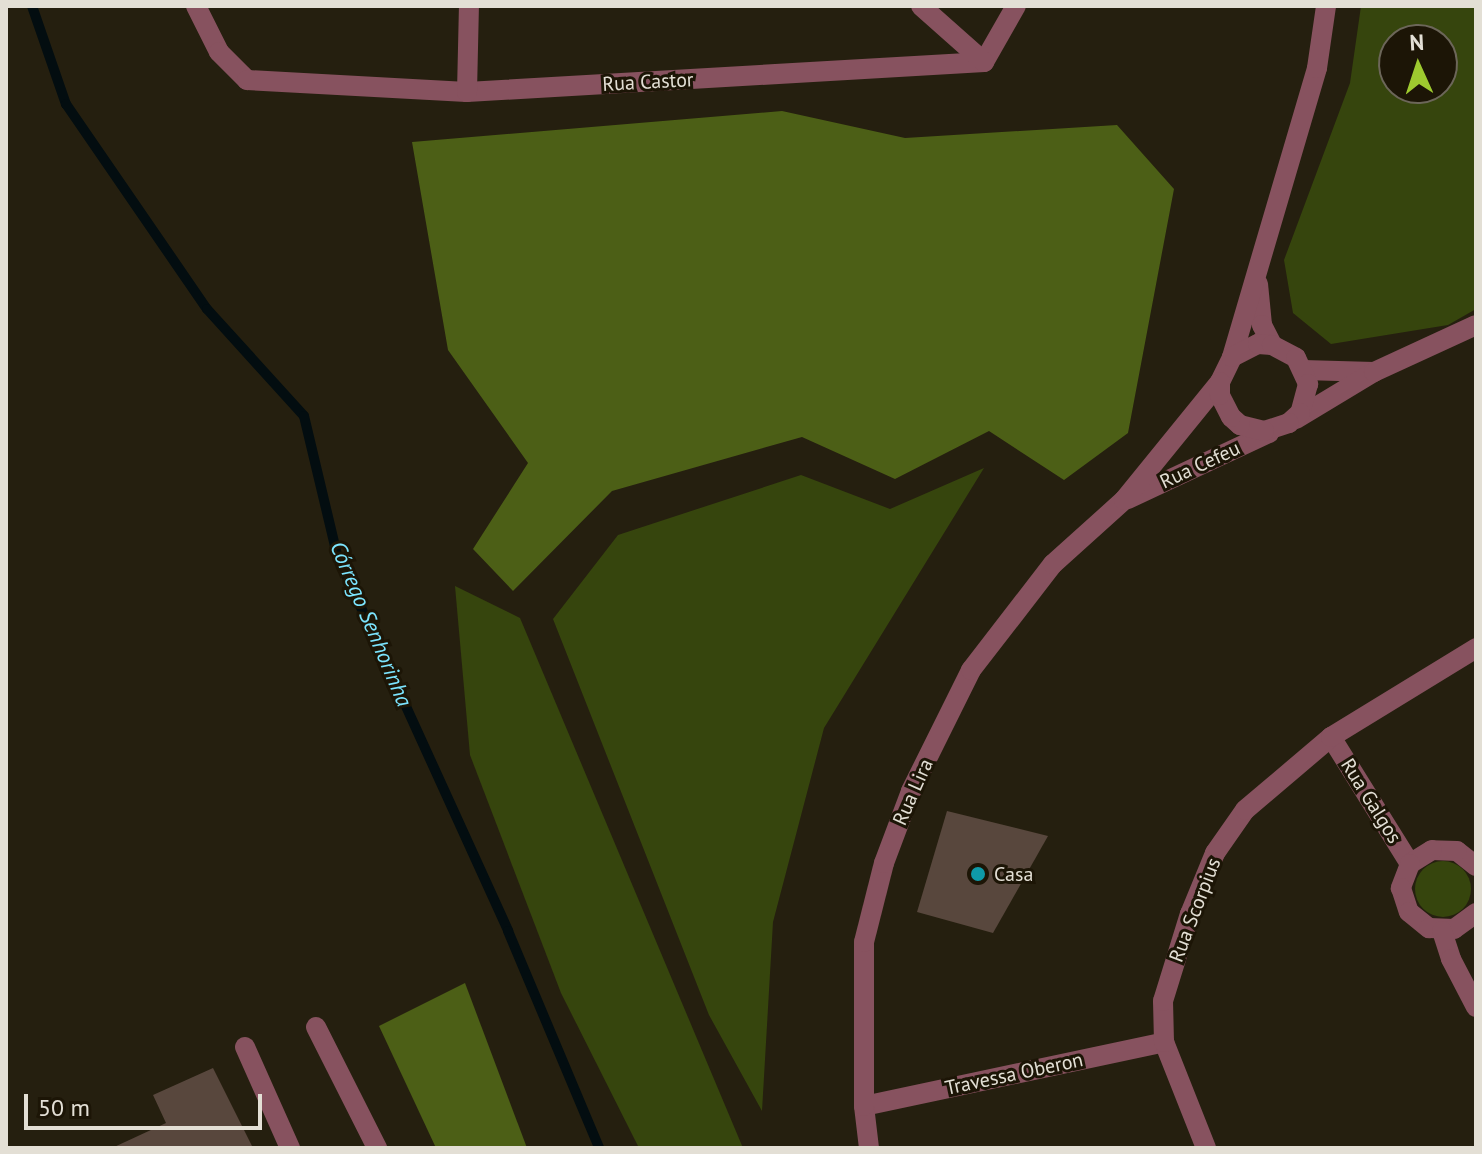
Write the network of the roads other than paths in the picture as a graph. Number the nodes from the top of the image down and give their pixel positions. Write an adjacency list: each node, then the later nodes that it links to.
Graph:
1 (196, 6): 7 (street, Rua Castor)
2 (469, 6): 7 (street)
3 (921, 6): 6 (street)
4 (1016, 6): 6 (street)
5 (1326, 6): 8 (street)
6 (984, 62): 7 (street, Rua Castor)
7 (467, 92)
8 (1265, 243): 10 (street); 11 (street)
9 (1476, 325): 13 (street, Rua Cefeu)
10 (1272, 345): 11 (street); 12 (street)
11 (1232, 357): 14 (street)
12 (1303, 370): 13 (street, Rua Cefeu); 15 (street)
13 (1374, 372): 15 (street, Rua Cefeu)
14 (1220, 382): 15 (street); 16 (street)
15 (1283, 426): 16 (street, Rua Cefeu)
16 (1124, 500): 27 (street, Rua Lira)
17 (1476, 648): 18 (street, Rua Scorpius)
18 (1331, 737): 19 (street, Rua Galgos); 25 (street, Rua Scorpius)
19 (1410, 864): 20 (street); 22 (street)
20 (1476, 866)
21 (1476, 913): 22 (street)
22 (1442, 931): 23 (street)
23 (1476, 1007)
24 (316, 1027): 29 (street)
25 (1164, 1042): 27 (street, Travessa Oberon); 31 (street, Rua Scorpius)
26 (245, 1047): 28 (street)
27 (864, 1106): 30 (street, Rua Lira)
28 (290, 1148)
29 (377, 1148)
30 (869, 1148)
31 (1206, 1148)

